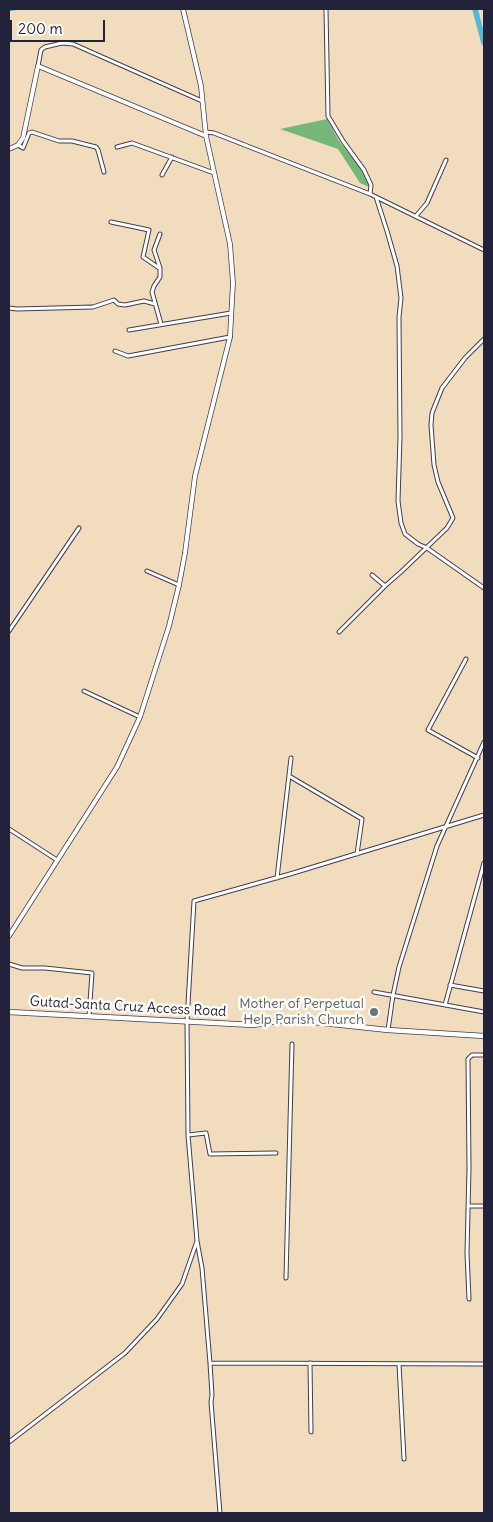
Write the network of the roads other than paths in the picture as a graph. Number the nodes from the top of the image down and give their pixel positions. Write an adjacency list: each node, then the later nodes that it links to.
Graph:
1 (183, 9): 4 (street)
2 (326, 9): 14 (street)
3 (38, 66): 4 (street); 5 (street); 6 (street)
4 (202, 101): 5 (street)
5 (206, 134): 12 (street); 14 (street)
6 (18, 145): 8 (street); 11 (street)
7 (117, 147): 9 (street)
8 (9, 149)
9 (172, 157): 12 (street); 13 (street)
10 (446, 160): 16 (street)
11 (104, 172)
12 (215, 174): 23 (street)
13 (162, 175)
14 (370, 194): 15 (street)
15 (377, 199): 16 (street); 30 (street)
16 (416, 216): 19 (street)
17 (111, 222): 20 (street)
18 (160, 234): 20 (street)
19 (484, 250)
20 (160, 268): 21 (street)
21 (155, 304): 22 (street); 24 (street)
22 (9, 308)
23 (232, 313): 24 (street); 26 (street)
24 (161, 324): 25 (street)
25 (129, 330)
26 (230, 337): 28 (street); 33 (street)
27 (484, 338): 30 (street)
28 (115, 352)
29 (79, 528): 36 (street)
30 (427, 548): 34 (street); 35 (street)
31 (147, 571): 33 (street)
32 (372, 575): 34 (street)
33 (179, 586): 40 (street)
34 (384, 586): 37 (street)
35 (484, 588)
36 (9, 631)
37 (339, 632)
38 (466, 659): 43 (street)
39 (84, 692): 40 (street)
40 (140, 717): 49 (street)
41 (484, 742): 43 (street)
42 (292, 758): 44 (street)
43 (478, 758): 46 (street)
44 (289, 776): 48 (street); 51 (street)
45 (484, 815): 46 (street)
46 (444, 827): 48 (street); 57 (street)
47 (9, 829): 49 (street)
48 (357, 854): 51 (street)
49 (57, 860): 52 (street)
50 (484, 863): 54 (street)
51 (277, 878): 62 (street)
52 (9, 936)
53 (9, 964): 61 (street)
54 (450, 985): 55 (street); 58 (street)
55 (484, 991)
56 (374, 992): 57 (street)
57 (393, 995): 58 (street); 63 (street)
58 (445, 1005): 60 (street)
59 (9, 1012): 61 (main road, Gutad-Santa Cruz Access Road)
60 (484, 1012)
61 (89, 1016): 62 (main road, Gutad-Santa Cruz Access Road)
62 (187, 1021): 63 (main road, Gutad-Santa Cruz Access Road); 67 (street)
63 (388, 1030): 64 (main road, Gutad-Santa Cruz Access Road)
64 (484, 1036)
65 (292, 1044): 72 (street)
66 (482, 1055): 69 (street)
67 (188, 1135): 68 (street); 71 (street)
68 (276, 1153)
69 (468, 1206): 70 (street); 73 (street)
70 (484, 1206)
71 (197, 1241): 74 (street); 79 (street)
72 (286, 1278)
73 (468, 1299)
74 (210, 1363): 75 (street); 81 (street)
75 (310, 1363): 76 (street); 78 (street)
76 (399, 1364): 77 (street); 80 (street)
77 (484, 1364)
78 (311, 1432)
79 (9, 1442)
80 (404, 1458)
81 (220, 1513)

